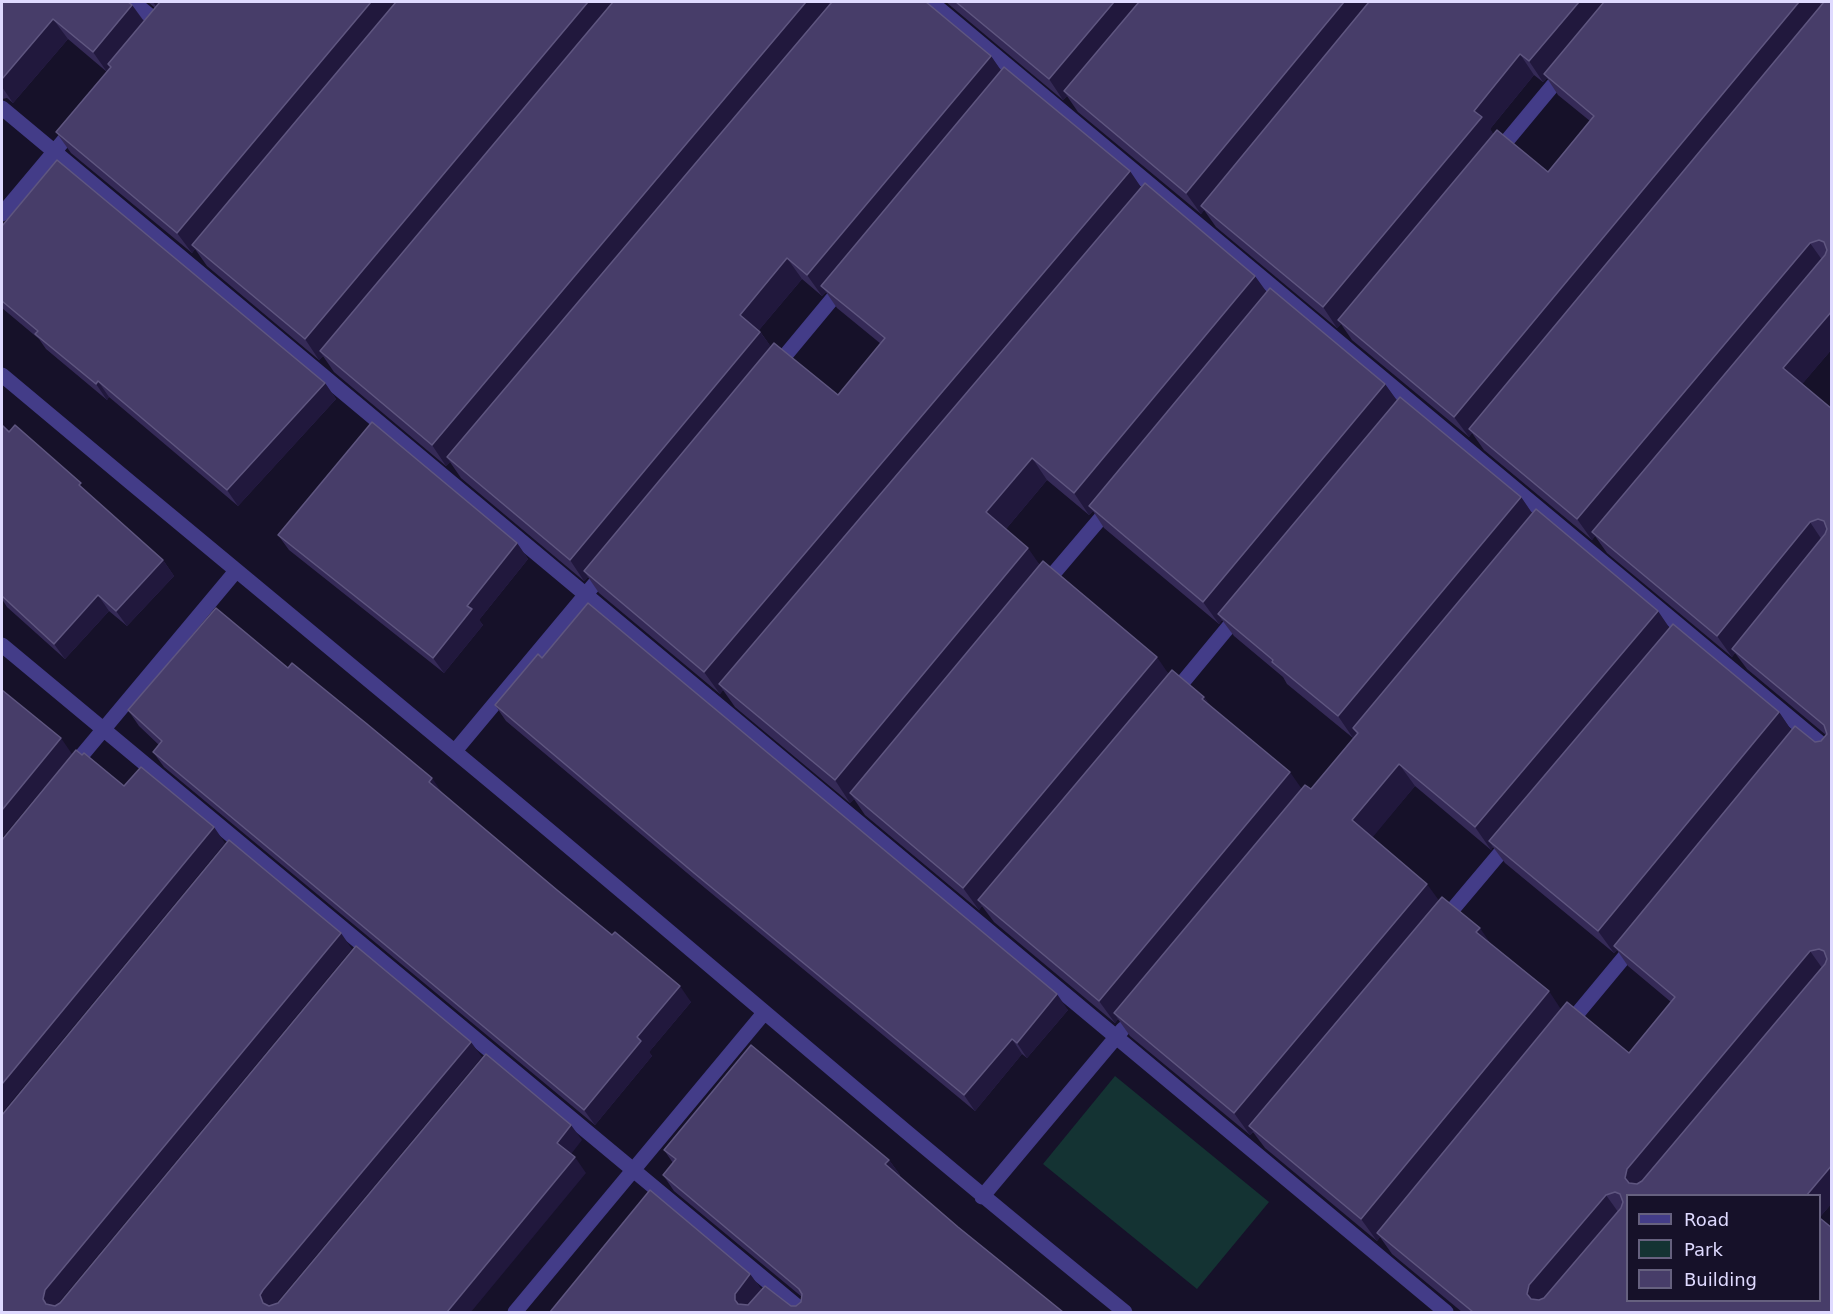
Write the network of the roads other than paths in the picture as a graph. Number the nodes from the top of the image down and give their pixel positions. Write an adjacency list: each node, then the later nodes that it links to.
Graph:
1 (133, 2): 3 (street)
2 (934, 2): 23 (street)
3 (173, 9)
4 (1577, 57): 8 (street)
5 (2, 108): 7 (street)
6 (85, 116): 7 (street)
7 (55, 153): 9 (street); 16 (street)
8 (1485, 167)
9 (2, 214)
10 (852, 275): 12 (street)
11 (2, 375): 15 (street)
12 (761, 385)
13 (1118, 497): 17 (street)
14 (616, 558): 16 (street)
15 (236, 571): 21 (street); 22 (street)
16 (585, 594): 22 (street); 31 (street)
17 (1034, 598)
18 (1247, 605): 20 (street)
19 (2, 645): 21 (street)
20 (1163, 705)
21 (104, 730): 24 (street); 32 (street)
22 (455, 751): 28 (street)
23 (1832, 753)
24 (60, 783)
25 (1518, 832): 26 (street)
26 (1434, 931)
27 (1642, 934): 30 (street)
28 (764, 1013): 32 (street); 33 (street)
29 (1132, 1019): 31 (street)
30 (1559, 1035)
31 (1117, 1037): 33 (street); 37 (street)
32 (633, 1171): 34 (street); 35 (street)
33 (982, 1197): 36 (street)
34 (515, 1312)
35 (804, 1312)
36 (1125, 1312)
37 (1445, 1312)

